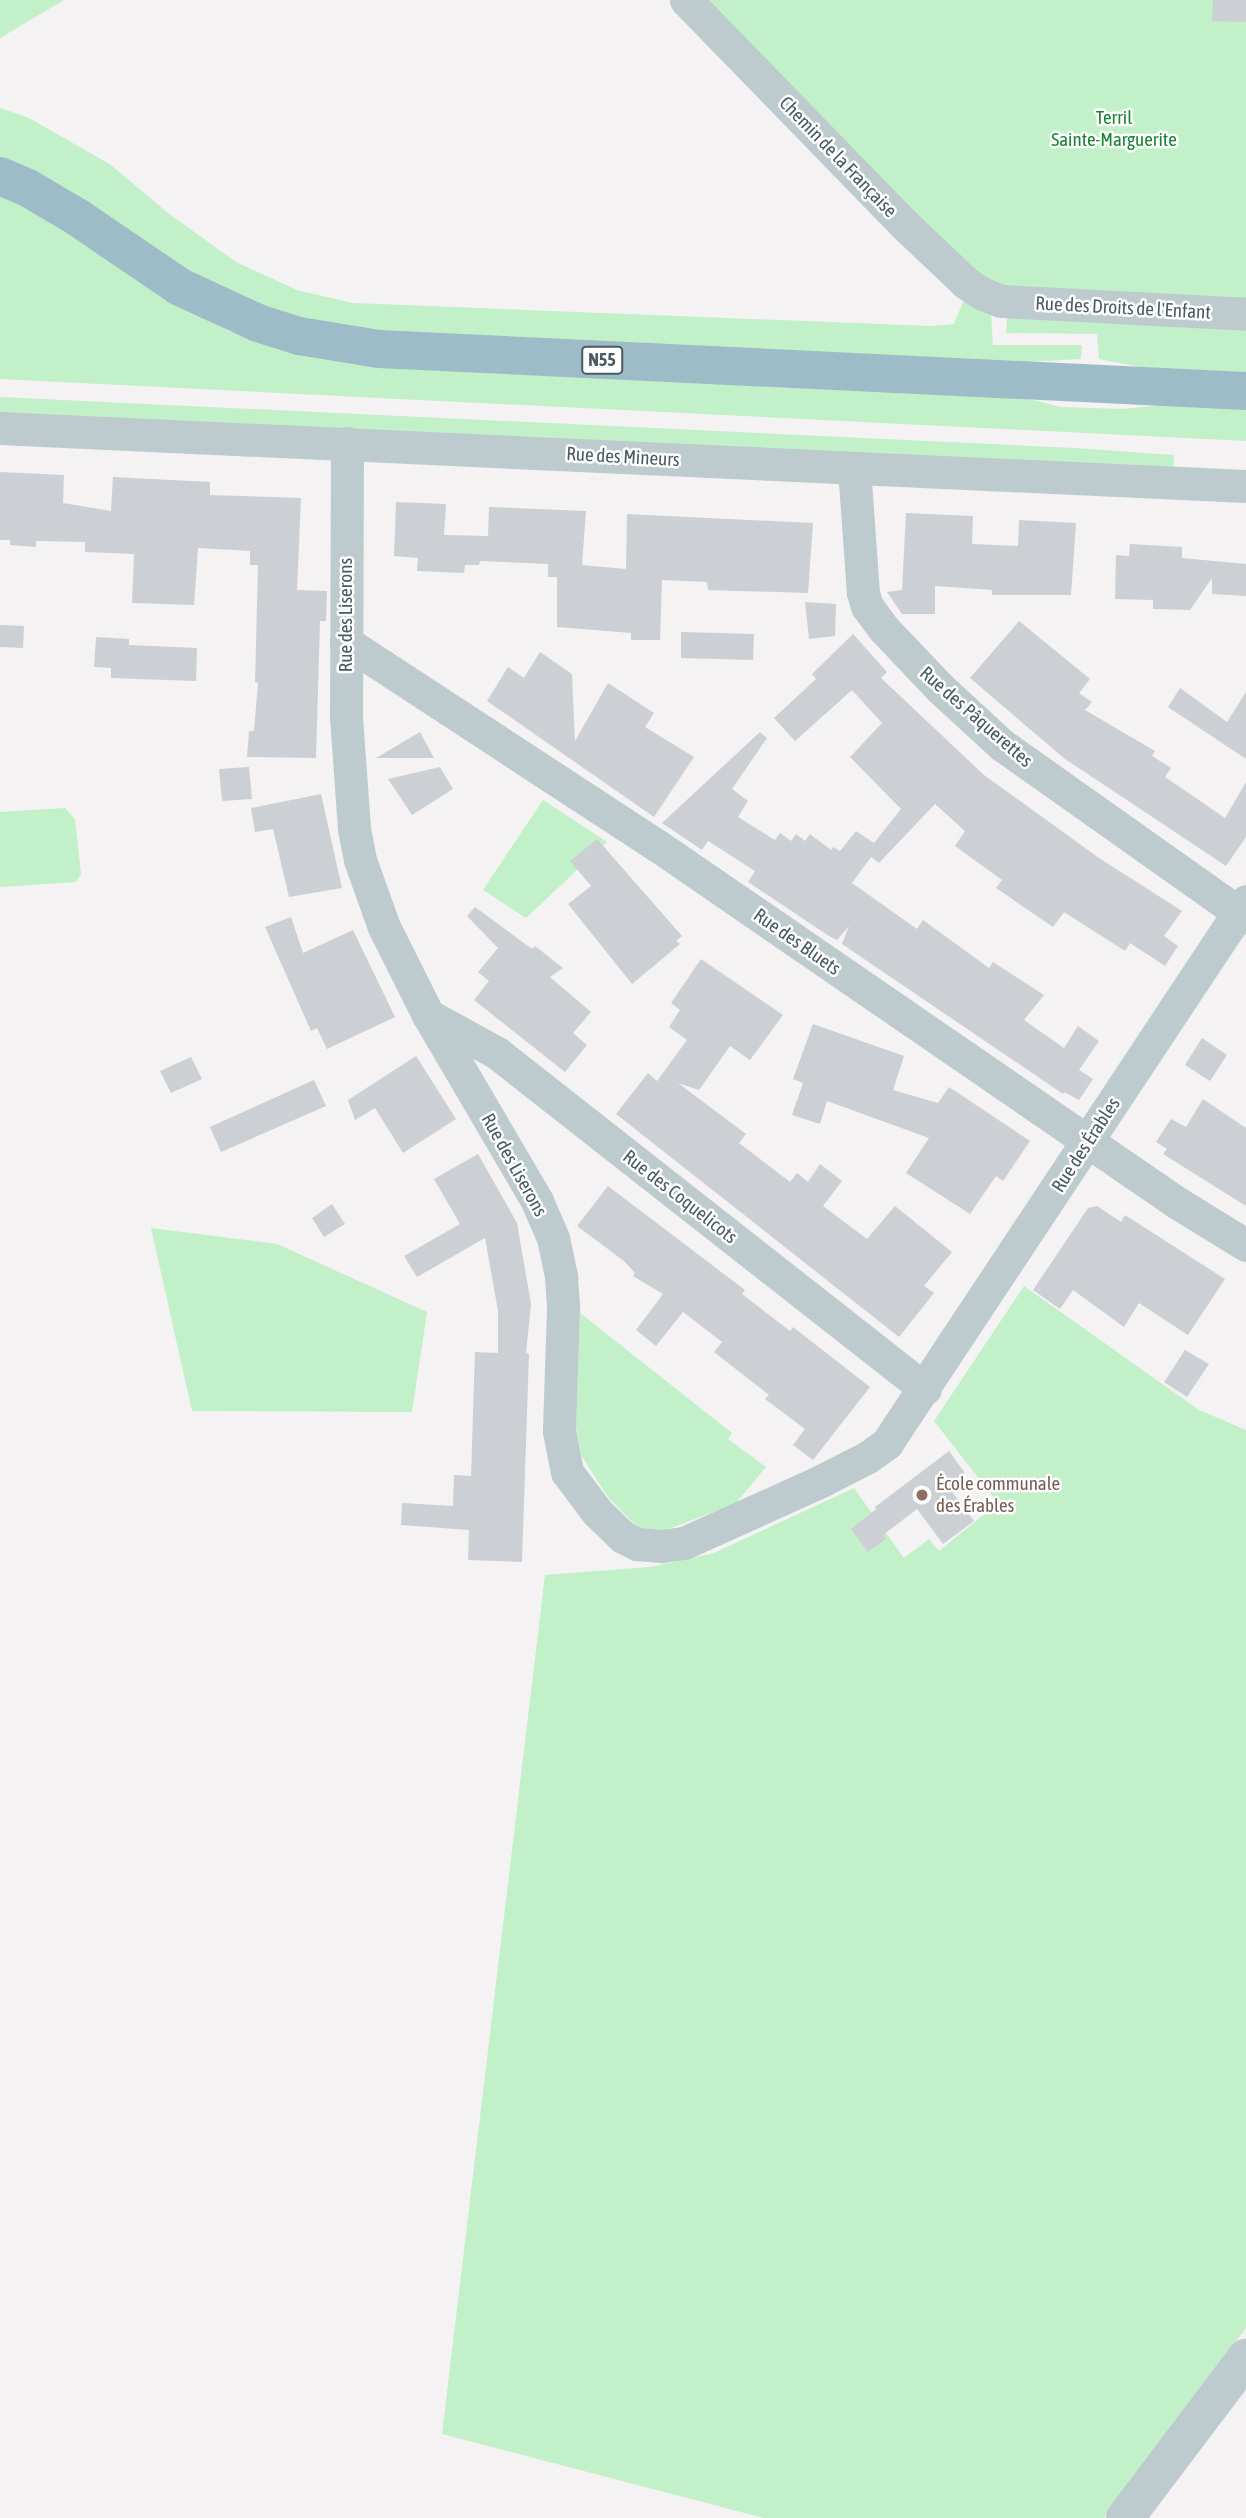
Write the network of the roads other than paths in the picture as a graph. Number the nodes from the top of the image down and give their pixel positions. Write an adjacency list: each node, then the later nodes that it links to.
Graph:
1 (686, 0): 3 (street, Chemin de la Française)
2 (0, 176): 5 (highway, N55)
3 (1001, 301): 4 (street, Rue des Droits de l'Enfant)
4 (1246, 314)
5 (1246, 391)
6 (0, 428): 7 (street, Rue des Mineurs)
7 (347, 443): 8 (street, Rue des Mineurs); 10 (street, Rue des Liserons)
8 (854, 468): 9 (street, Rue des Mineurs); 11 (street, Rue des Pâquerettes)
9 (1246, 486)
10 (346, 642): 12 (street, Rue des Liserons); 13 (street, Rue des Bluets)
11 (1243, 911): 13 (street, Rue des Érables)
12 (428, 1015): 15 (street, Rue des Coquelicots); 15 (street, Rue des Liserons)
13 (1089, 1142): 14 (street, Rue des Bluets); 15 (street, Rue des Érables)
14 (1246, 1245)
15 (925, 1389)
16 (1246, 2358): 17 (street)
17 (1125, 2518)

